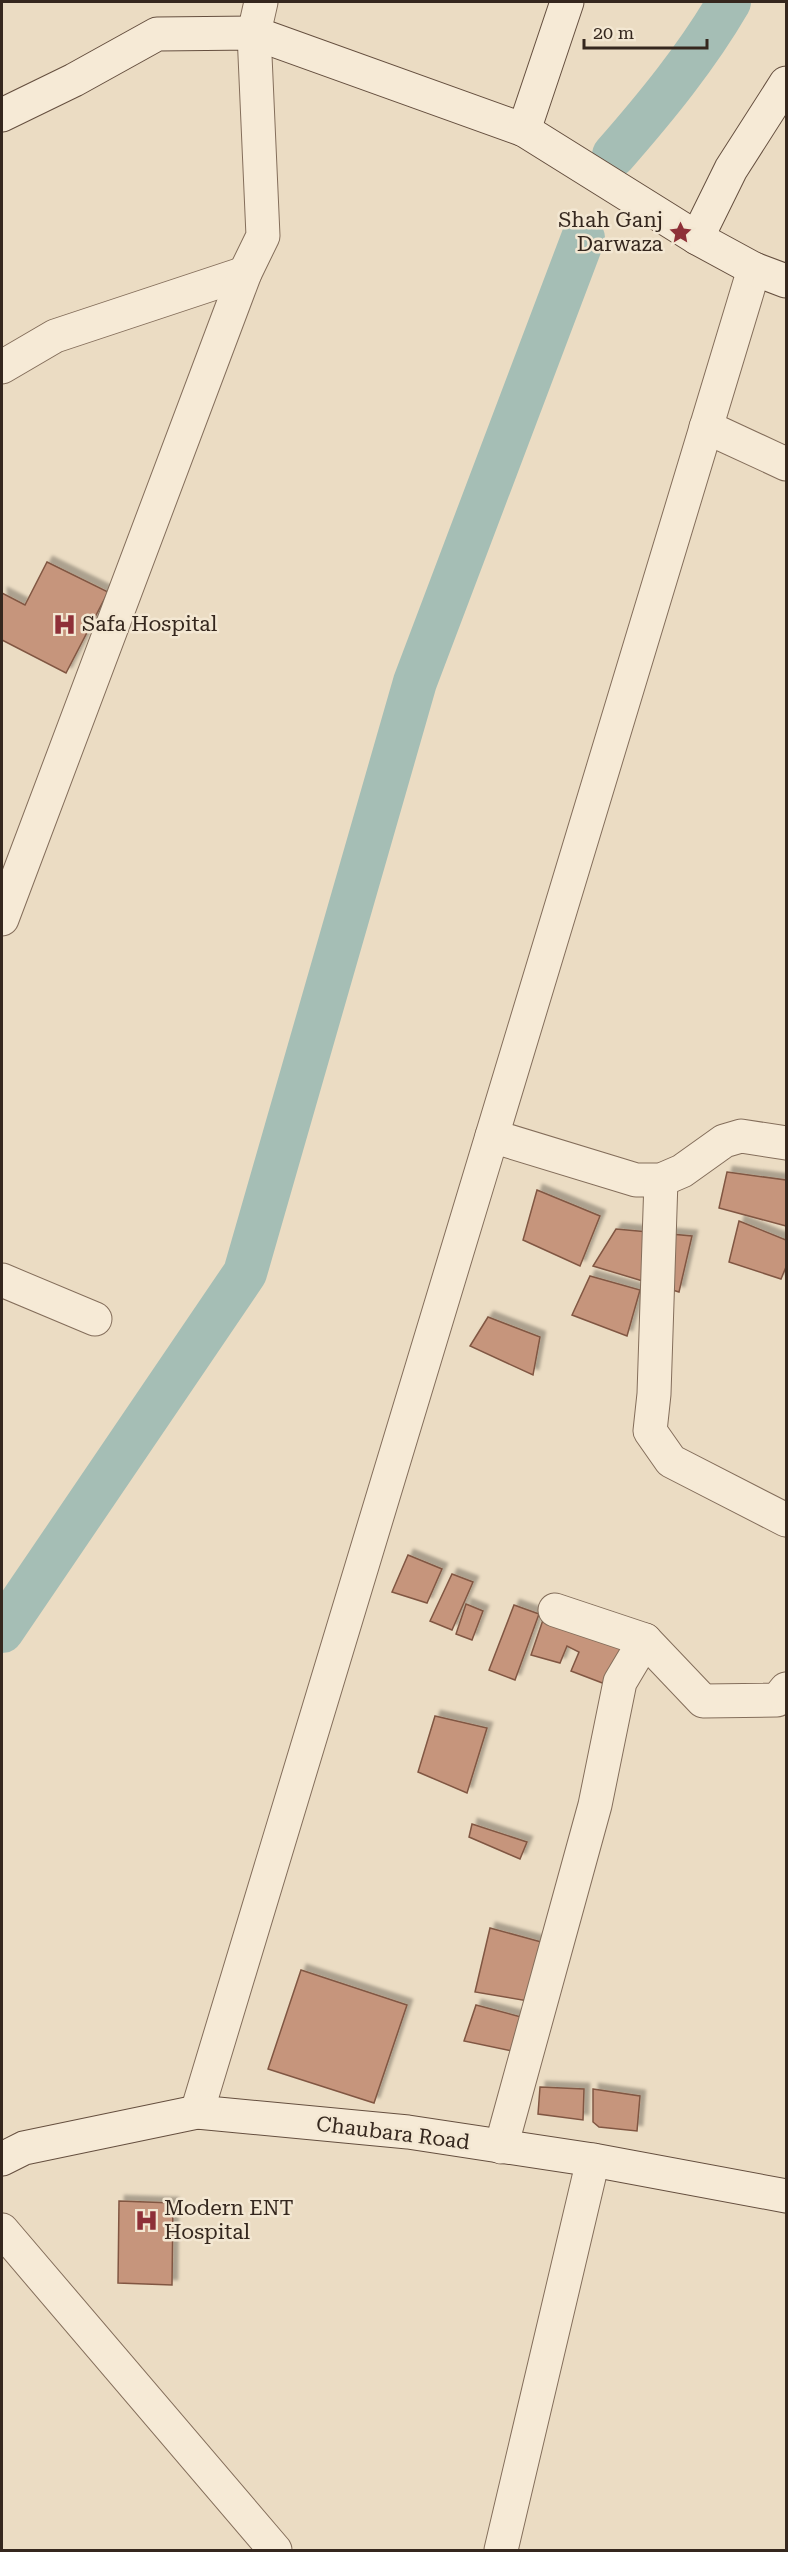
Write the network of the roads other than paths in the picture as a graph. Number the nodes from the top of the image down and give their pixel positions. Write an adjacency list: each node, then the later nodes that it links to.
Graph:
1 (261, 2): 3 (street)
2 (567, 2): 6 (street)
3 (254, 33): 5 (street); 6 (street); 9 (street)
4 (786, 82): 7 (street)
5 (2, 115)
6 (524, 130): 7 (street)
7 (697, 238): 8 (street)
8 (754, 269): 10 (street); 12 (street)
9 (245, 273): 11 (street); 14 (street)
10 (786, 281)
11 (2, 367)
12 (706, 427): 13 (street); 15 (street)
13 (786, 464)
14 (2, 919)
15 (492, 1136): 17 (street); 24 (street)
16 (786, 1143): 17 (street)
17 (661, 1180): 20 (street)
18 (2, 1280): 19 (street)
19 (95, 1319)
20 (786, 1520)
21 (555, 1610): 22 (street)
22 (645, 1640): 23 (street); 25 (street)
23 (786, 1689)
24 (197, 2112): 25 (street, Chaubara Road); 26 (street, Chaubara Road)
25 (501, 2146): 27 (street, Chaubara Road)
26 (2, 2158)
27 (593, 2160): 28 (street, Chaubara Road); 31 (street)
28 (786, 2196)
29 (2, 2230): 30 (street)
30 (275, 2550)
31 (501, 2550)

